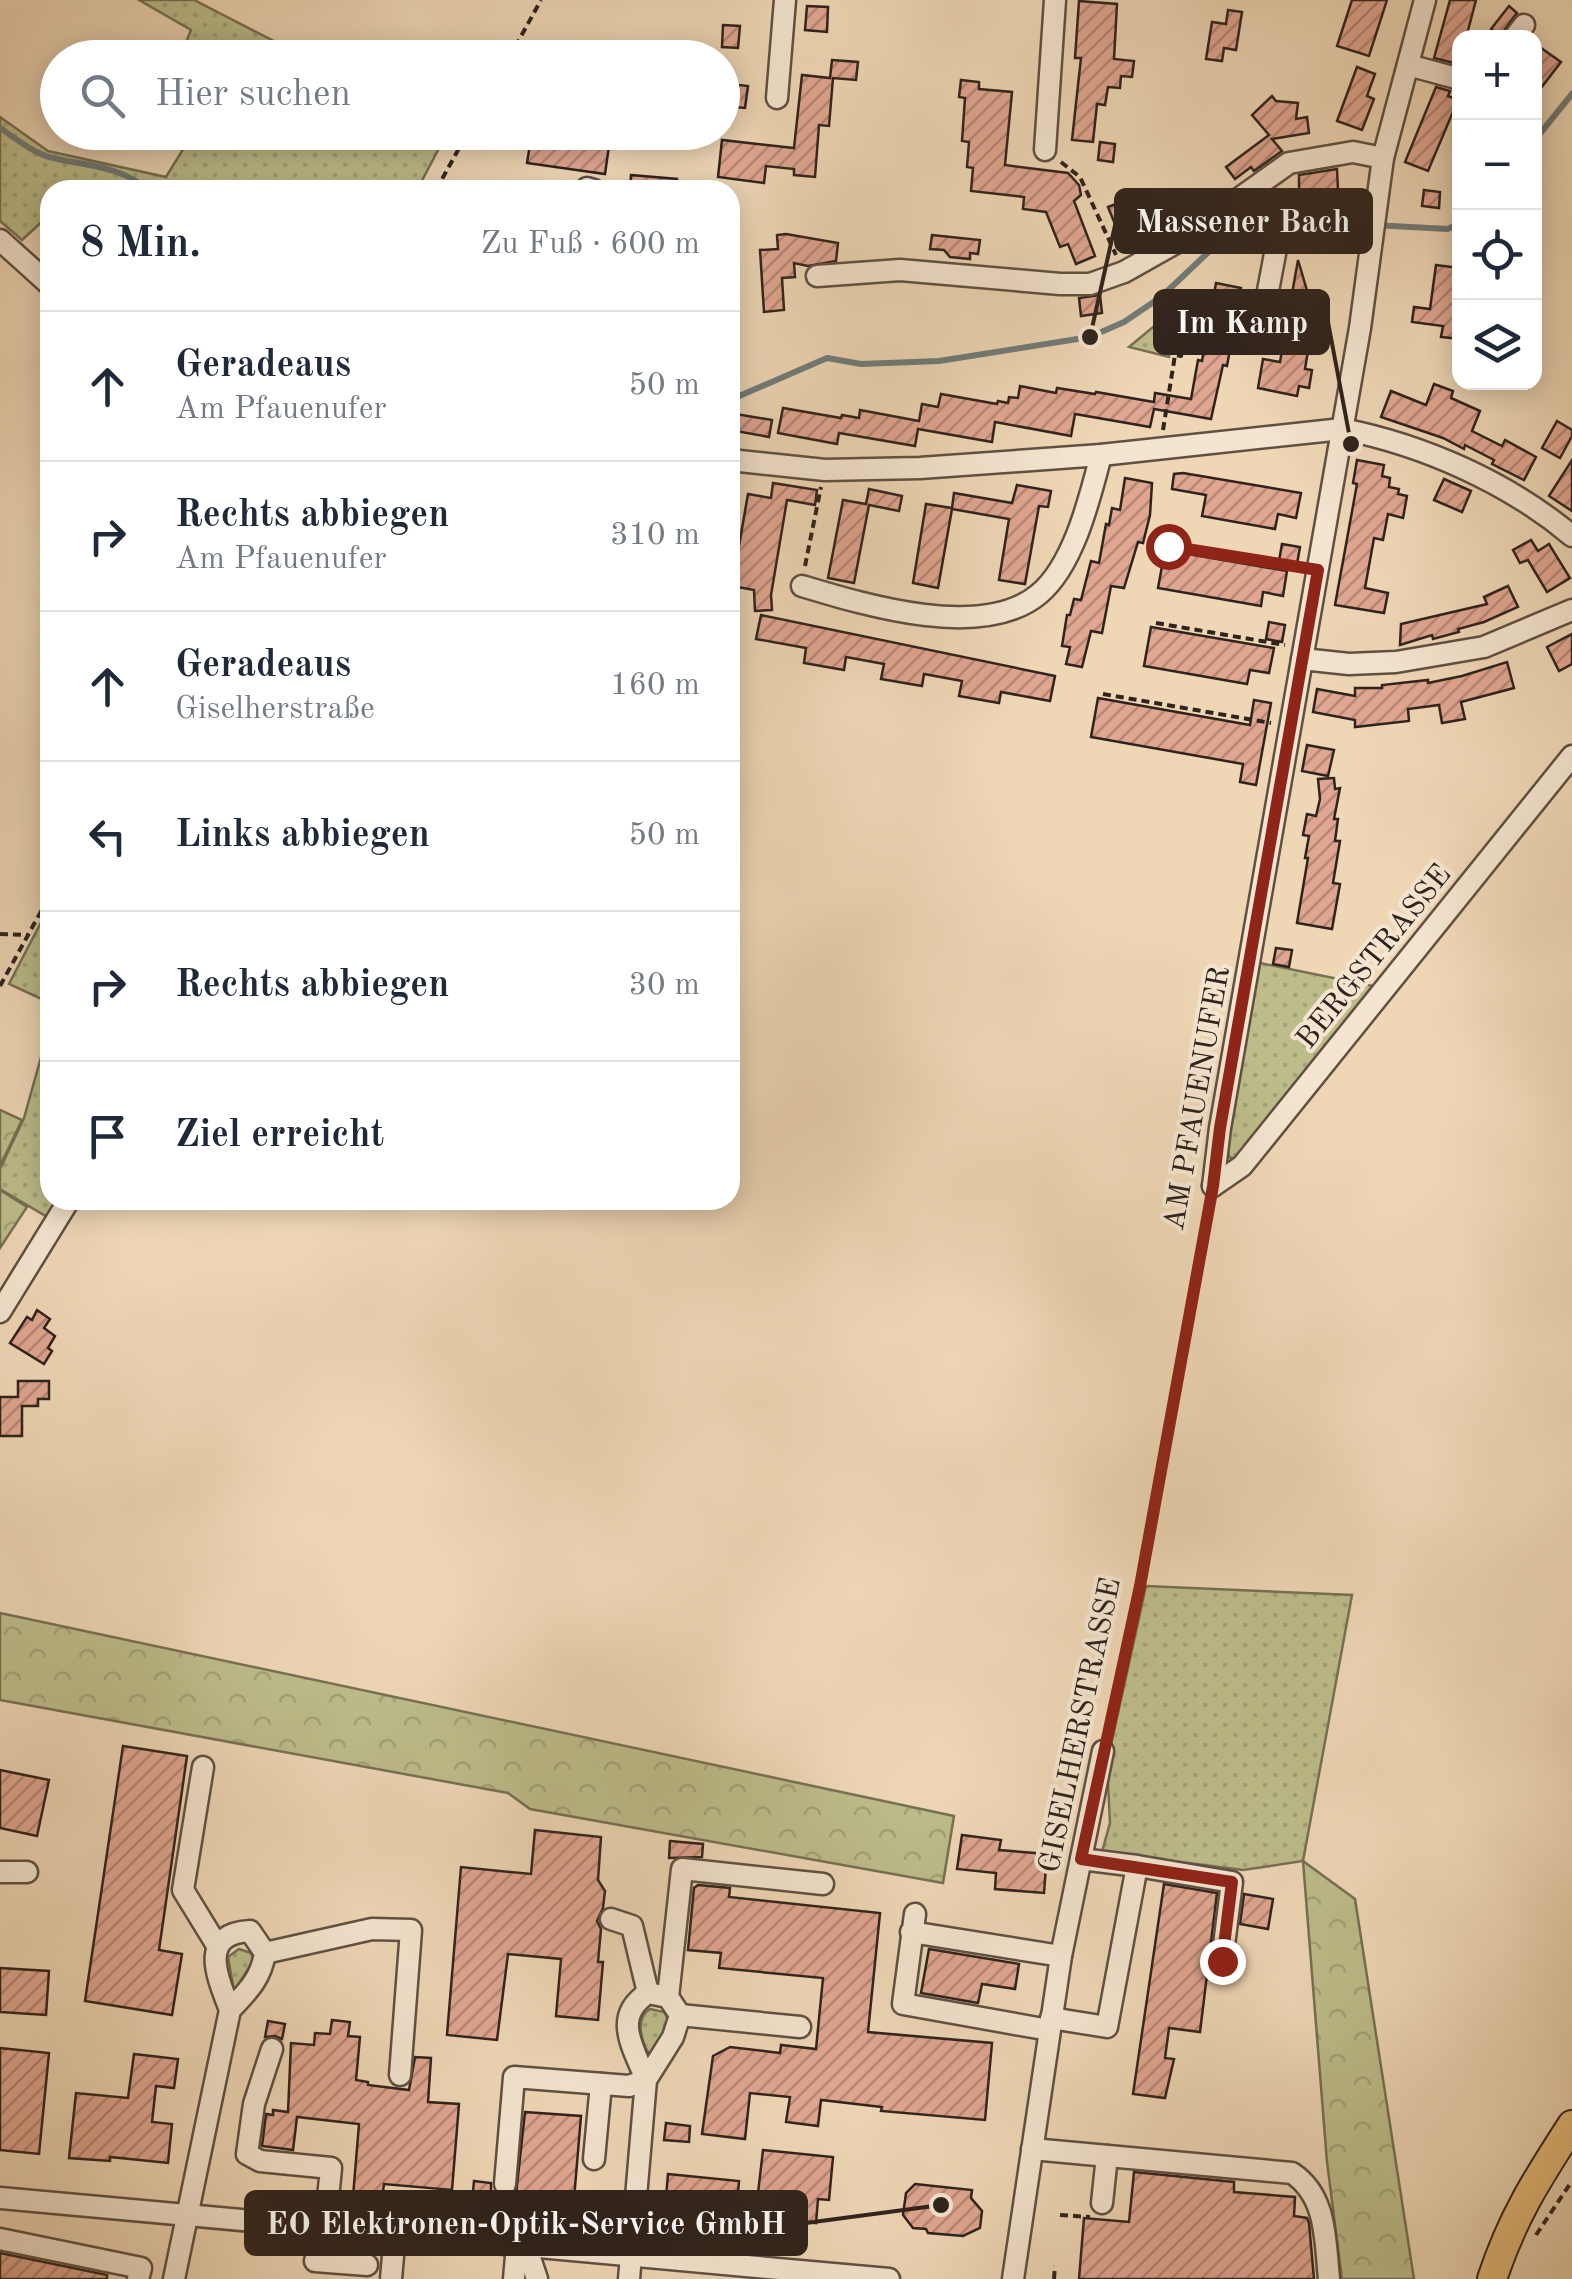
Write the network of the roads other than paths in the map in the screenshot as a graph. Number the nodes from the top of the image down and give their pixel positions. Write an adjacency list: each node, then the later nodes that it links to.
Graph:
1 (785, 0): 6 (street)
2 (1055, 0): 7 (street)
3 (1425, 0): 4 (street, AM PFAUENUFER)
4 (1408, 65): 5 (street); 8 (street, AM PFAUENUFER)
5 (1452, 77)
6 (778, 98)
7 (1045, 150)
8 (1383, 158): 9 (street, AM PFAUENUFER); 12 (street)
9 (1372, 236): 13 (street); 14 (street, AM PFAUENUFER)
10 (0, 240): 11 (street)
11 (40, 276)
12 (817, 276)
13 (1260, 333)
14 (1342, 429): 15 (street); 17 (street); 20 (street, AM PFAUENUFER)
15 (1101, 455): 16 (street); 18 (street)
16 (740, 461)
17 (1572, 536)
18 (802, 586)
19 (1572, 610): 20 (street)
20 (1303, 654): 22 (street, AM PFAUENUFER)
21 (1572, 756): 22 (street, BERGSTRASSE)
22 (1213, 1186)
23 (63, 1210): 24 (street)
24 (0, 1312)
25 (1102, 1751): 27 (street, GISELHERSTRASSE)
26 (202, 1767): 33 (street)
27 (1081, 1859): 28 (street); 35 (street, GISELHERSTRASSE)
28 (1137, 1866): 36 (street); 39 (street)
29 (0, 1872): 30 (street)
30 (27, 1872)
31 (823, 1884): 37 (street)
32 (611, 1918): 37 (street)
33 (218, 1947): 34 (street); 38 (street)
34 (265, 1953): 38 (street); 42 (street)
35 (1061, 1956): 39 (street, GISELHERSTRASSE); 39 (street)
36 (1222, 1961)
37 (665, 2002): 40 (street); 43 (street); 43 (street)
38 (230, 2010): 53 (street)
39 (1050, 2024): 46 (street, GISELHERSTRASSE)
40 (800, 2027)
41 (272, 2048): 54 (street)
42 (400, 2075)
43 (646, 2080): 44 (street); 59 (street)
44 (601, 2084): 49 (street); 50 (street)
45 (1572, 2125): 72 (main road)
46 (1032, 2149): 47 (street); 70 (street, GISELHERSTRASSE)
47 (1107, 2156): 52 (street); 71 (street)
48 (1572, 2156): 72 (main road)
49 (594, 2160)
50 (504, 2184)
51 (0, 2198): 53 (street)
52 (1102, 2203)
53 (186, 2216): 54 (street); 64 (street)
54 (325, 2228): 55 (street)
55 (370, 2231): 56 (street); 62 (street)
56 (395, 2233): 58 (street); 65 (street)
57 (0, 2238): 63 (street)
58 (522, 2246): 59 (street); 66 (street); 67 (street)
59 (631, 2256): 61 (street); 68 (street)
60 (315, 2261): 62 (street)
61 (695, 2270): 69 (street)
62 (366, 2272)
63 (138, 2279)
64 (174, 2279)
65 (391, 2279)
66 (514, 2279)
67 (537, 2279)
68 (629, 2279)
69 (889, 2279)
70 (1012, 2279)
71 (1329, 2279)
72 (1495, 2279)

